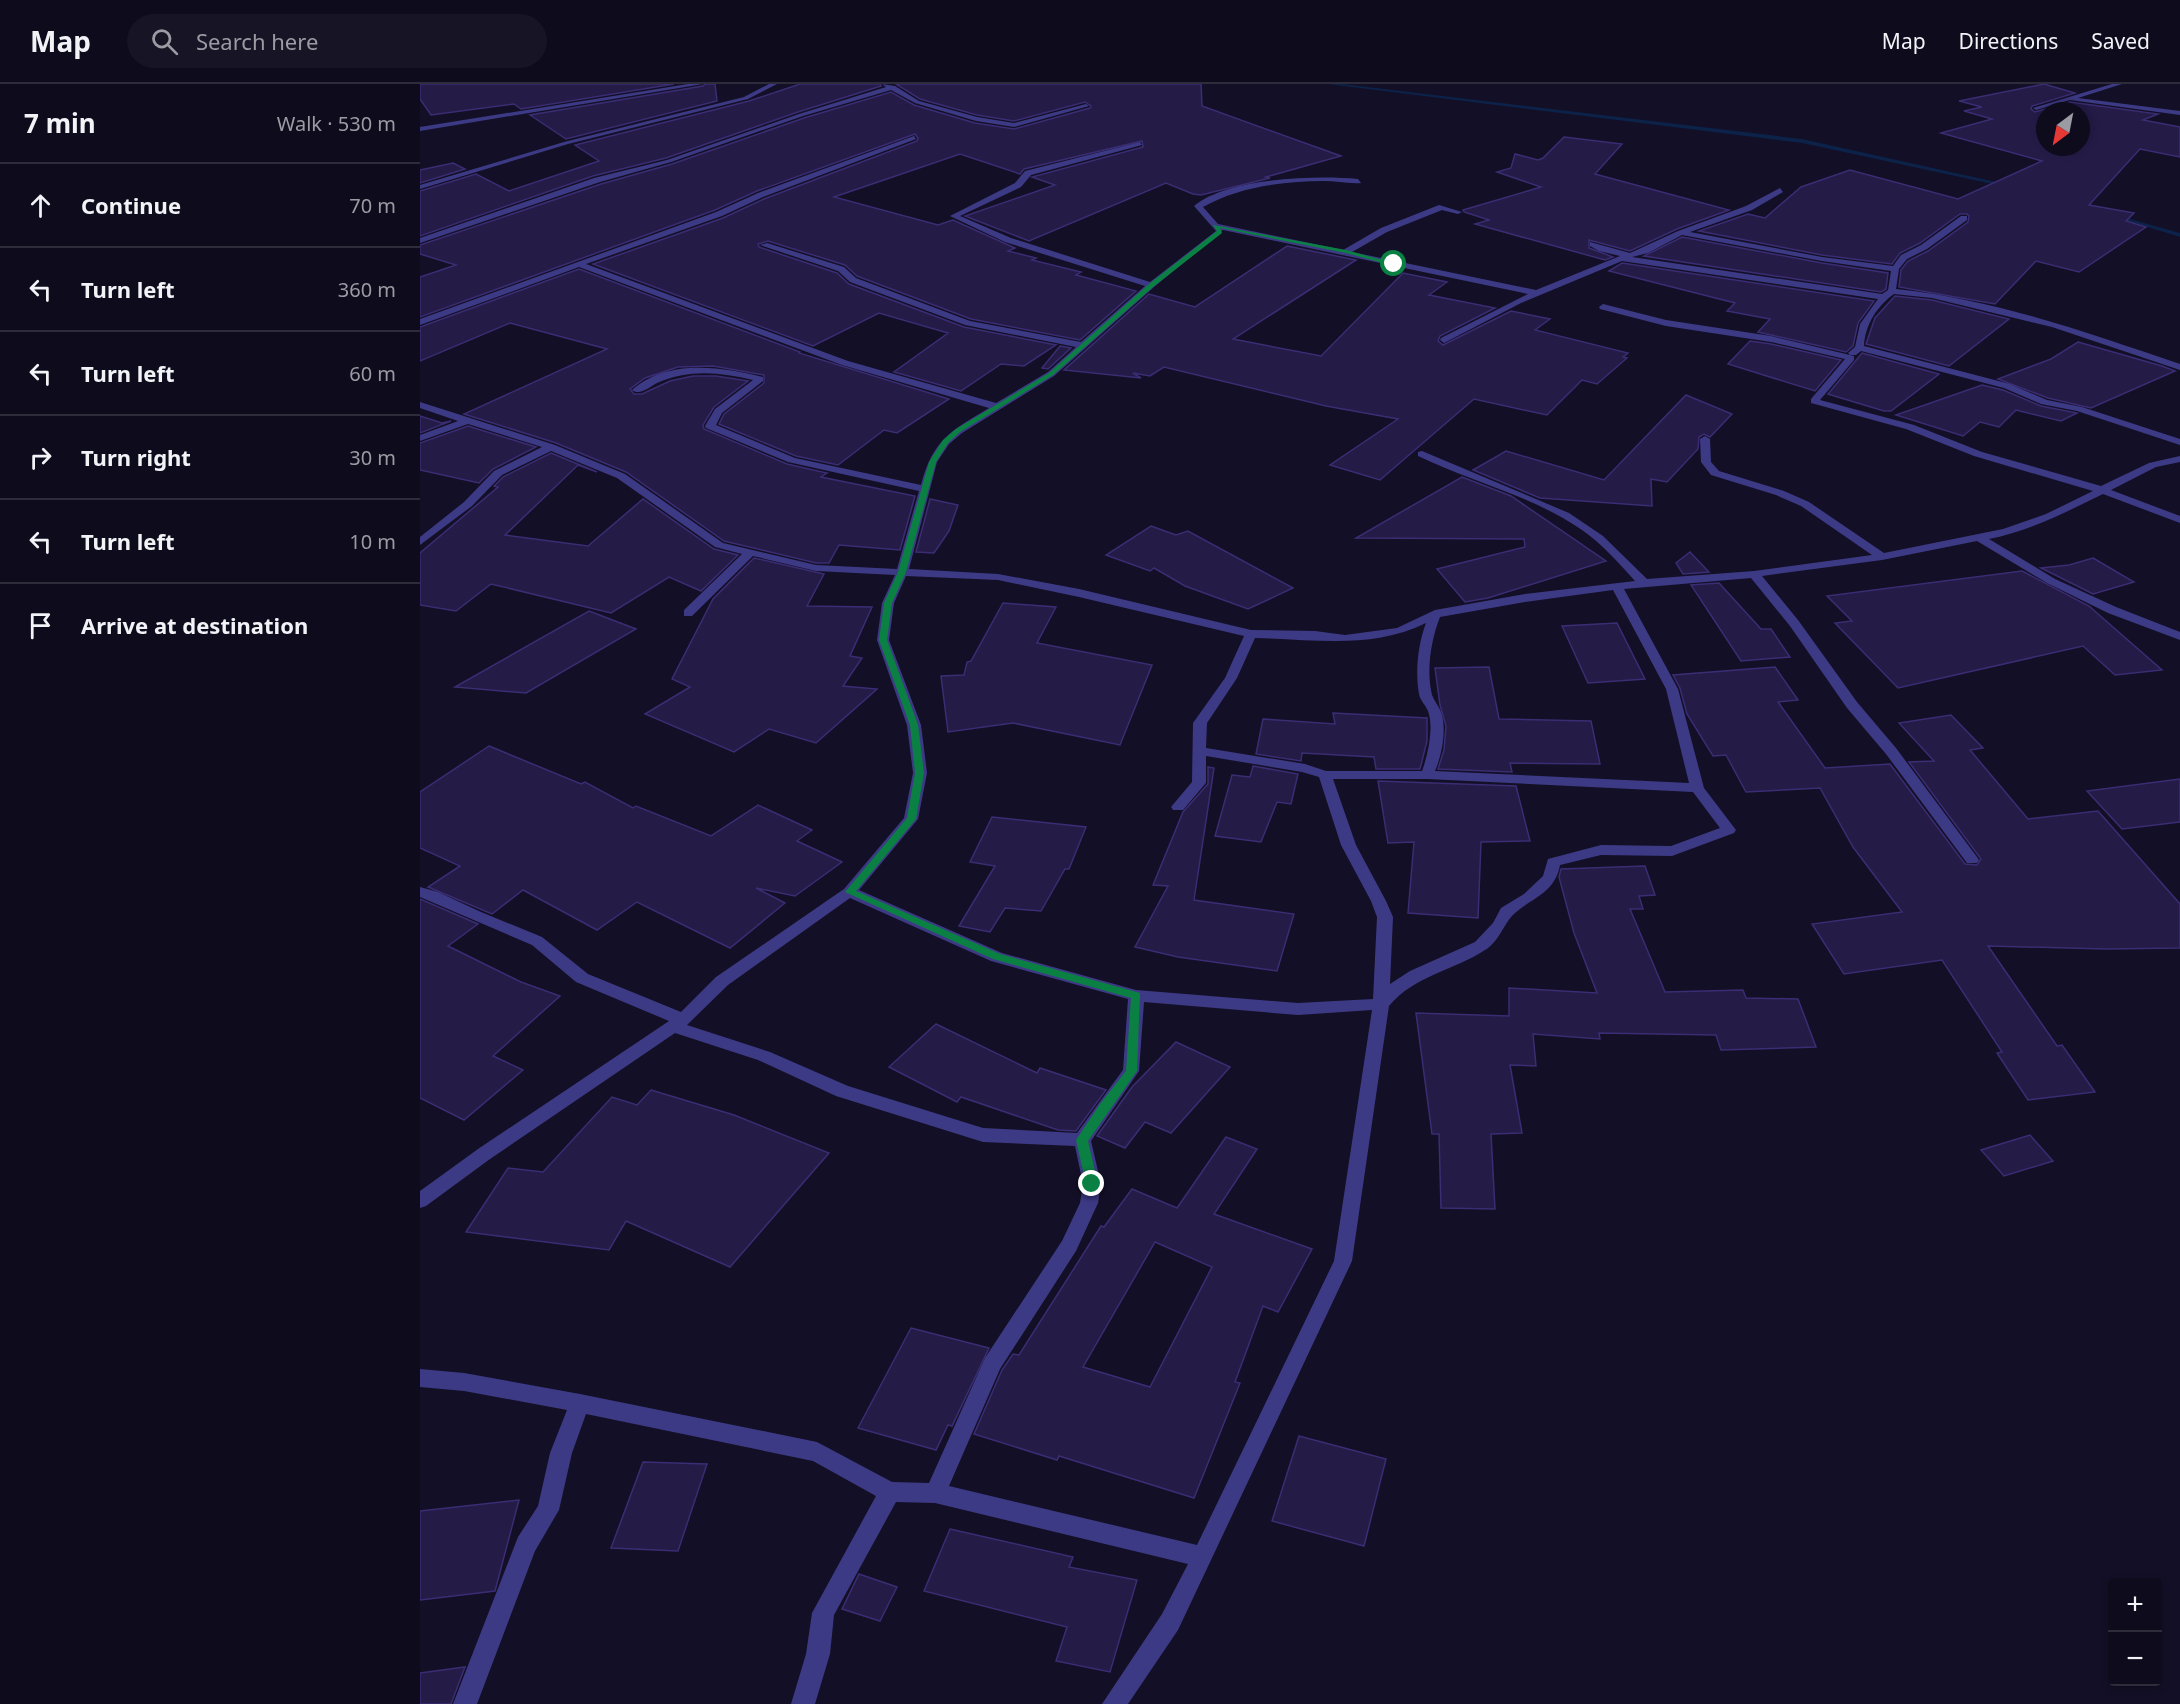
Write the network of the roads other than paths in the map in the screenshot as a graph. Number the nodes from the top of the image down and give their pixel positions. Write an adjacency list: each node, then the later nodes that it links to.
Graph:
1 (700, 84): 4 (street)
2 (774, 84): 14 (street)
3 (2119, 84): 6 (street)
4 (680, 85): 10 (street)
5 (889, 86): 8 (street); 20 (street)
6 (2072, 99): 7 (street); 9 (street)
7 (2060, 102)
8 (1086, 106)
9 (2180, 113)
10 (420, 129)
11 (914, 138): 26 (street)
12 (1140, 144): 28 (street)
13 (1358, 182): 18 (street)
14 (420, 188)
15 (1780, 190): 19 (street)
16 (1458, 212): 23 (street)
17 (1964, 218): 27 (street)
18 (1215, 226): 23 (street); 28 (street)
19 (1681, 232): 24 (street); 27 (street)
20 (420, 241)
21 (1593, 244): 24 (street)
22 (764, 245): 35 (street)
23 (1346, 252): 30 (street)
24 (1631, 255): 25 (street)
25 (1621, 258): 30 (street); 31 (street)
26 (579, 264): 33 (street); 41 (street)
27 (1895, 269): 29 (street)
28 (1151, 285): 35 (street)
29 (1892, 291): 31 (street); 38 (street)
30 (1536, 293): 34 (street)
31 (1883, 297): 36 (street)
32 (1603, 308): 37 (street)
33 (420, 322)
34 (1444, 340)
35 (1082, 345): 41 (street)
36 (1859, 348): 37 (street); 45 (street)
37 (1851, 358): 50 (street)
38 (2180, 367)
39 (637, 390): 49 (street)
40 (420, 405): 42 (street)
41 (998, 406): 49 (street)
42 (469, 420): 43 (street); 46 (street)
43 (420, 438)
44 (1705, 439): 55 (street)
45 (2180, 442)
46 (551, 447): 53 (street); 54 (street)
47 (1422, 454): 58 (street)
48 (2180, 459): 50 (street)
49 (926, 489): 56 (street)
50 (2102, 490): 51 (street); 52 (street)
51 (2180, 520)
52 (1978, 537): 55 (street); 63 (street)
53 (420, 542)
54 (752, 551): 56 (street); 60 (street)
55 (1882, 557): 57 (street)
56 (902, 572): 62 (street); 71 (street)
57 (1754, 574): 58 (street); 69 (street)
58 (1644, 583): 59 (street)
59 (1616, 586): 61 (street); 67 (street)
60 (688, 613)
61 (1435, 614): 62 (street); 66 (street)
62 (1251, 634): 64 (street)
63 (2180, 636)
64 (1198, 751): 65 (street); 68 (street)
65 (1325, 775): 66 (street); 73 (street)
66 (1426, 775): 67 (street)
67 (1697, 788): 73 (street)
68 (1178, 807)
69 (1972, 860)
70 (420, 892): 74 (street)
71 (849, 892): 72 (street); 74 (street)
72 (1136, 996): 73 (street); 75 (street)
73 (1381, 1004): 81 (street)
74 (677, 1023): 75 (street); 76 (street)
75 (1082, 1140): 80 (street)
76 (420, 1201)
77 (420, 1378): 78 (street)
78 (580, 1403): 79 (street); 82 (street)
79 (890, 1492): 80 (street); 83 (street)
80 (935, 1493): 81 (street)
81 (1203, 1557): 84 (street)
82 (465, 1704)
83 (803, 1704)
84 (1114, 1704)

